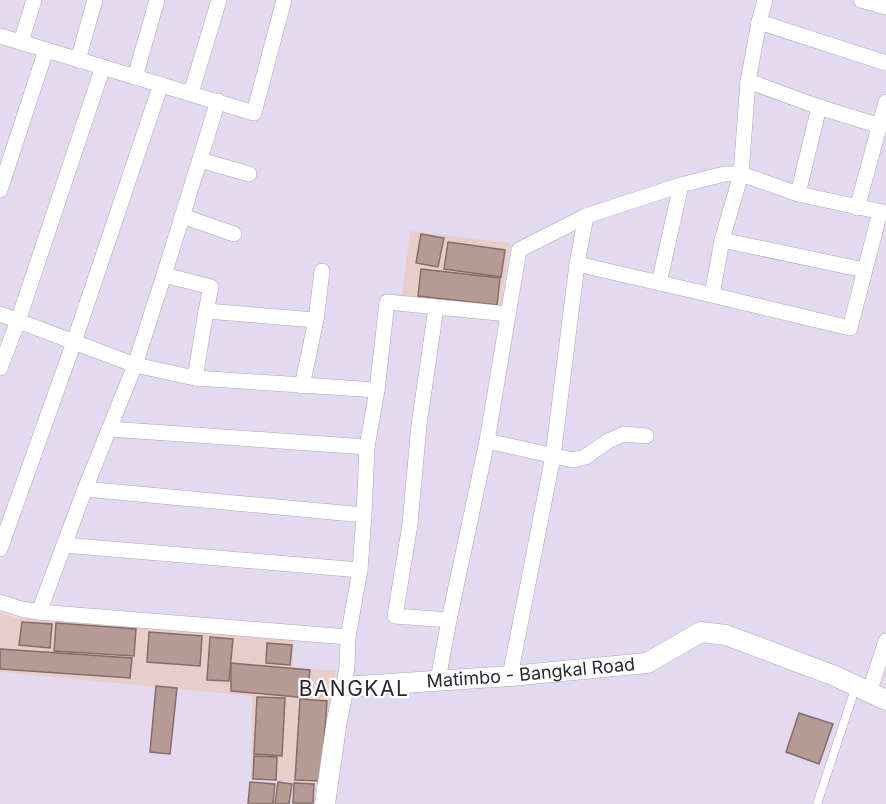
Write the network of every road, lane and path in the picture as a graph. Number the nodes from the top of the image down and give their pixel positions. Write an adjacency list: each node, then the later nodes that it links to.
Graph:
1 (34, 0): 11 (street)
2 (95, 0): 13 (street)
3 (157, 0): 16 (street)
4 (219, 0): 19 (street)
5 (284, 0): 20 (street)
6 (765, 0): 9 (street)
7 (861, 0): 8 (street)
8 (886, 7)
9 (759, 22): 14 (street); 17 (street)
10 (0, 36): 11 (street)
11 (21, 42): 12 (street)
12 (46, 50): 13 (street); 28 (street)
13 (78, 60): 15 (street)
14 (886, 63)
15 (103, 67): 16 (street); 46 (street)
16 (135, 77): 18 (street)
17 (748, 81): 22 (street); 26 (street)
18 (161, 84): 19 (street); 48 (street)
19 (191, 93): 20 (street)
20 (218, 101): 24 (street)
21 (886, 102): 23 (street)
22 (819, 107): 23 (street); 29 (street)
23 (880, 126): 30 (street)
24 (200, 160): 25 (street); 32 (street)
25 (249, 174)
26 (741, 174): 27 (street); 29 (street); 35 (street)
27 (681, 185): 33 (street); 40 (street)
28 (0, 190)
29 (798, 194): 30 (street)
30 (857, 208): 31 (street)
31 (883, 212): 37 (street)
32 (182, 216): 34 (street); 39 (street)
33 (586, 216): 36 (street); 45 (street)
34 (234, 234)
35 (722, 240): 37 (street); 41 (street)
36 (577, 264): 40 (street); 58 (street)
37 (864, 270): 41 (street)
38 (322, 271): 47 (street)
39 (164, 275): 43 (street); 49 (street)
40 (659, 283): 41 (street)
41 (712, 295)
42 (436, 308): 45 (street); 53 (street); 66 (street)
43 (206, 311): 47 (street); 51 (street)
44 (0, 314): 46 (street)
45 (508, 314): 56 (street)
46 (18, 321): 48 (street); 50 (street)
47 (316, 321): 52 (street)
48 (74, 342): 49 (street); 62 (street)
49 (135, 365): 51 (street); 54 (street)
50 (0, 368)
51 (195, 378): 52 (street)
52 (302, 386): 53 (street)
53 (377, 390): 57 (street)
54 (109, 429): 57 (street); 59 (street)
55 (646, 436): 58 (street)
56 (487, 441): 58 (street); 66 (street)
57 (367, 447): 60 (street)
58 (553, 456): 69 (street)
59 (84, 489): 60 (street); 61 (street)
60 (364, 515): 63 (street)
61 (64, 545): 63 (street); 65 (street)
62 (0, 549)
63 (360, 570): 67 (street)
64 (0, 602): 65 (street)
65 (39, 612): 67 (street)
66 (449, 620): 70 (street)
67 (348, 638): 71 (street)
68 (886, 642): 72 (street)
69 (510, 676): 70 (street, Matimbo - Bangkal Road); 72 (street, Matimbo - Bangkal Road)
70 (438, 680): 71 (street, Matimbo - Bangkal Road)
71 (344, 687): 73 (street)
72 (870, 693): 74 (lane)
73 (325, 804)
74 (817, 804)

